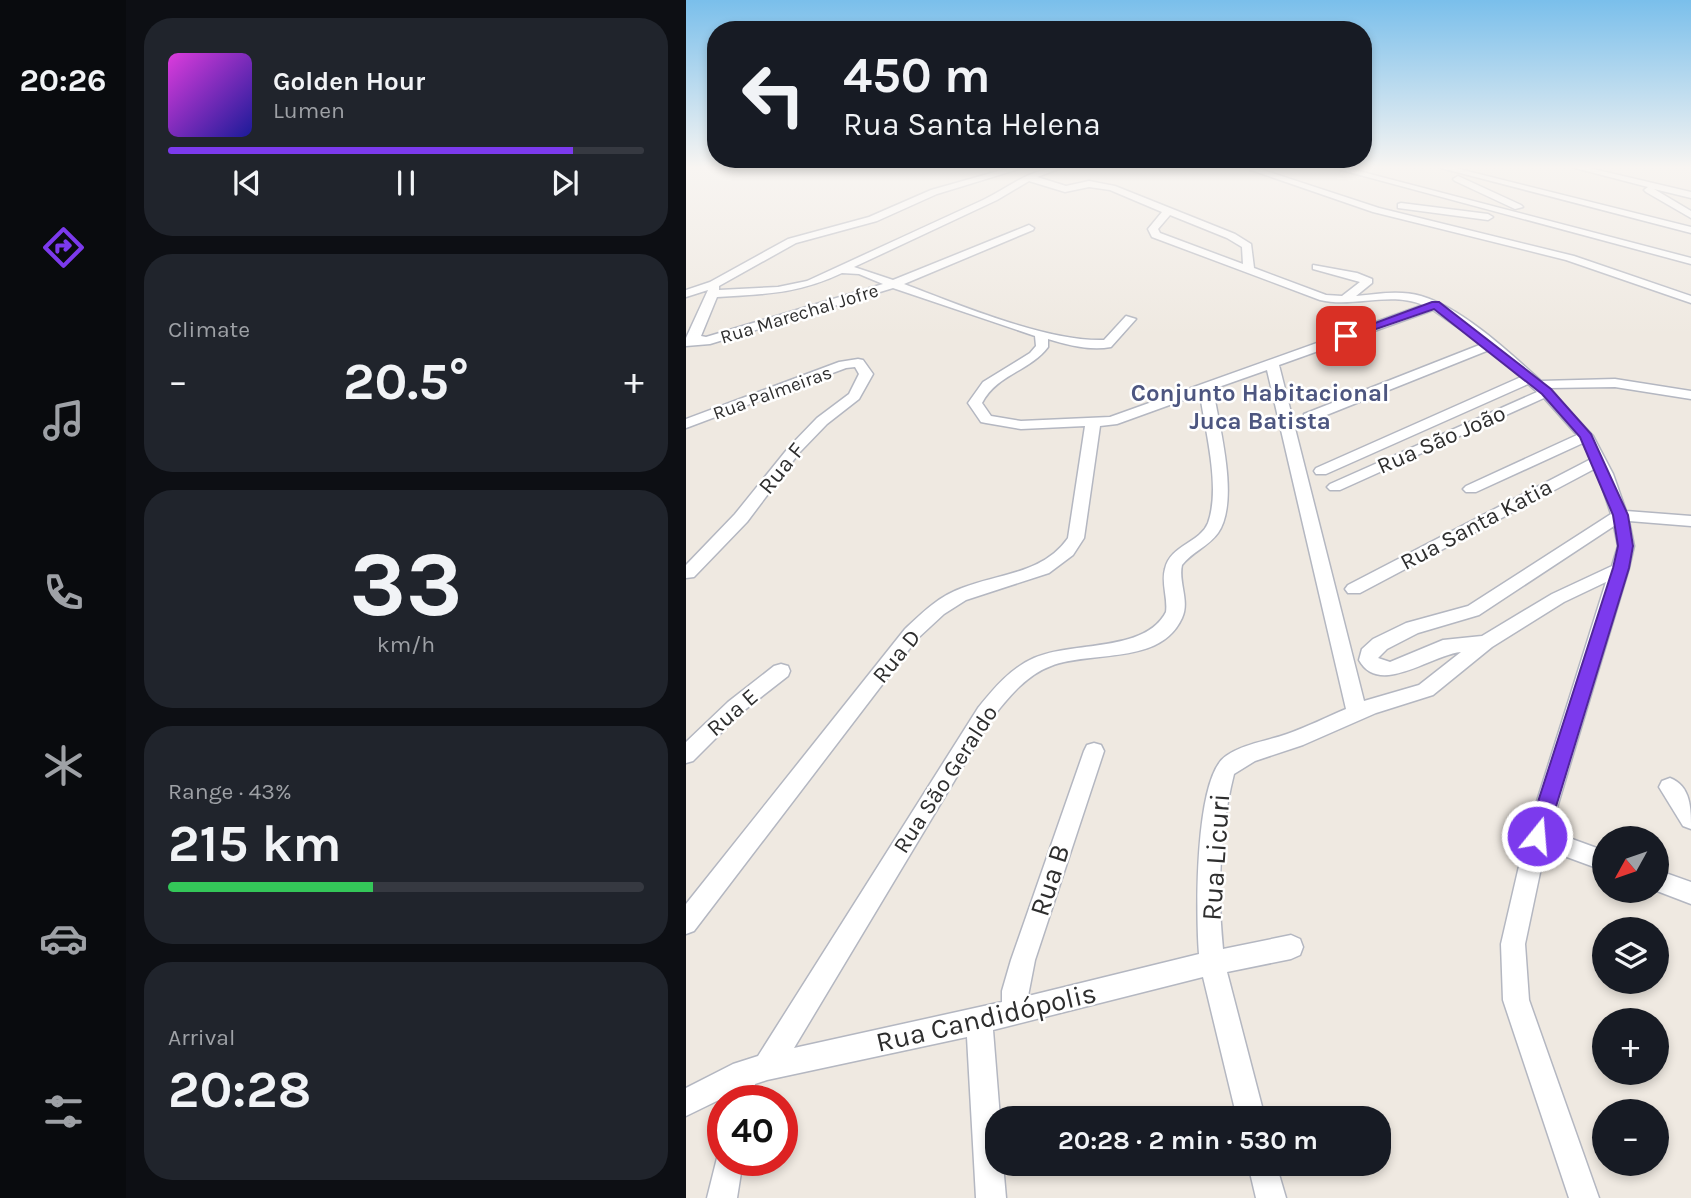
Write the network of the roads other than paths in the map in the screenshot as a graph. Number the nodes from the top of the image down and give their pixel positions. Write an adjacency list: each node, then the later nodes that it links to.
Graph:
1 (855, 224): 19 (street)
2 (938, 224): 12 (street)
3 (1157, 224): 17 (street)
4 (1201, 224): 17 (street)
5 (1432, 224): 21 (street)
6 (1552, 224): 9 (street)
7 (1556, 224): 9 (street)
8 (1667, 224): 11 (street)
9 (1560, 225): 13 (street)
10 (1029, 228): 18 (street, Rua Marechal Jofre)
11 (1691, 230)
12 (873, 254): 15 (street); 16 (street)
13 (1691, 261)
14 (1317, 267): 22 (street)
15 (842, 270): 16 (street); 19 (street)
16 (860, 271): 18 (street)
17 (1249, 271): 22 (street)
18 (893, 284): 25 (street); 26 (street, Rua Marechal Jofre)
19 (714, 289): 20 (street); 26 (street)
20 (686, 294)
21 (1691, 300)
22 (1343, 301): 23 (street)
23 (1435, 305): 27 (street); 28 (street)
24 (1130, 319): 25 (street)
25 (1041, 334): 34 (street)
26 (693, 343)
27 (1490, 345): 30 (street); 33 (street)
28 (1272, 362): 31 (street); 48 (street)
29 (858, 363): 35 (street, Rua Palmeiras); 44 (street, Rua F)
30 (1538, 385): 32 (street); 36 (street); 38 (street, Rua São João); 39 (street, Rua São João)
31 (1206, 387): 34 (street); 62 (street, Rua São Geraldo)
32 (1691, 395)
33 (1309, 417)
34 (1093, 423): 57 (street, Rua D)
35 (686, 424)
36 (1586, 436): 37 (street); 40 (street, Rua Santa Katia)
37 (1598, 461): 41 (street); 45 (street, Rua Santa Katia)
38 (1321, 471)
39 (1335, 487)
40 (1471, 489)
41 (1620, 515): 42 (street); 43 (street); 46 (street)
42 (1691, 521)
43 (1621, 568): 46 (street); 53 (street)
44 (688, 573)
45 (1354, 589)
46 (1486, 642): 48 (street)
47 (780, 671): 50 (street, Rua E)
48 (1357, 712): 59 (street, Rua Licuri)
49 (1094, 751): 60 (street, Rua B)
50 (686, 755)
51 (1670, 787): 52 (street)
52 (1691, 820)
53 (1537, 836): 54 (street); 71 (street)
54 (1592, 855)
55 (1670, 885): 56 (street)
56 (1691, 893)
57 (686, 923)
58 (1291, 947): 59 (street, Rua Candidópolis)
59 (1212, 963): 60 (street, Rua Candidópolis); 65 (street)
60 (1015, 1011): 61 (street, Rua Candidópolis)
61 (979, 1021): 62 (street, Rua Candidópolis); 69 (street)
62 (755, 1070): 63 (street); 64 (street, Rua Candidópolis)
63 (747, 1085)
64 (686, 1102)
65 (1248, 1106)
66 (726, 1176): 68 (street)
67 (1265, 1176): 70 (street)
68 (722, 1198)
69 (991, 1198)
70 (1271, 1198)
71 (1584, 1198)

